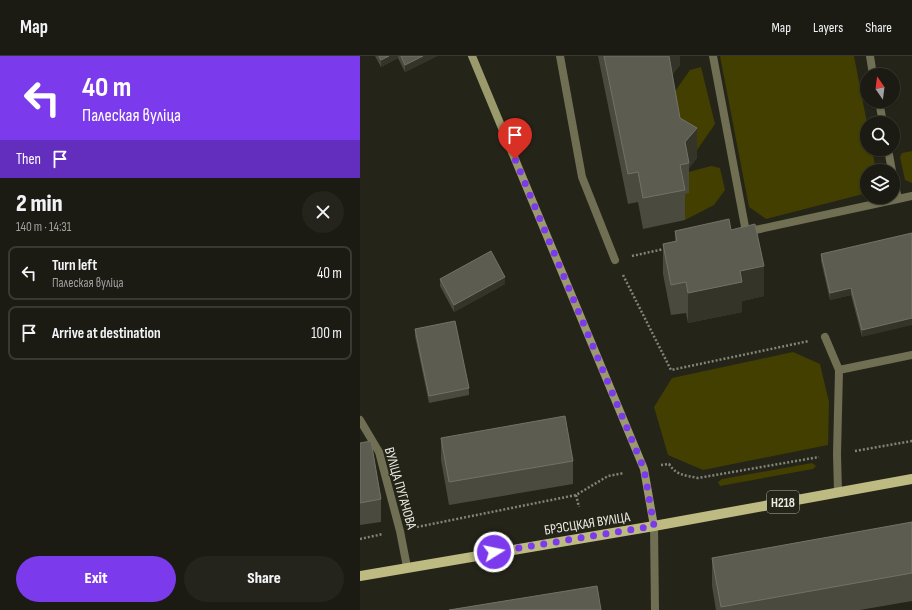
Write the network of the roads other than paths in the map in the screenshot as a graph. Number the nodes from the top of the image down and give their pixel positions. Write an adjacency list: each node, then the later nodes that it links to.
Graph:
1 (472, 56): 16 (street)
2 (560, 56): 9 (street)
3 (713, 56): 8 (street)
4 (870, 56): 5 (street)
5 (872, 68)
6 (912, 196): 7 (street)
7 (900, 199)
8 (875, 204)
9 (615, 260)
10 (825, 338): 12 (street)
11 (912, 355): 12 (street)
12 (839, 370): 15 (street)
13 (360, 420): 17 (street, ВУЛІЦА ПУГАЧОВА)
14 (912, 478): 15 (main road, БРЭСЦКАЯ ВУЛІЦА / Н218)
15 (838, 492): 16 (main road, БРЭСЦКАЯ ВУЛІЦА / Н218)
16 (654, 526): 17 (main road, БРЭСЦКАЯ ВУЛІЦА / Н218); 19 (street)
17 (407, 567): 18 (main road, БРЭСЦКАЯ ВУЛІЦА / Н218)
18 (360, 576)
19 (655, 610)

